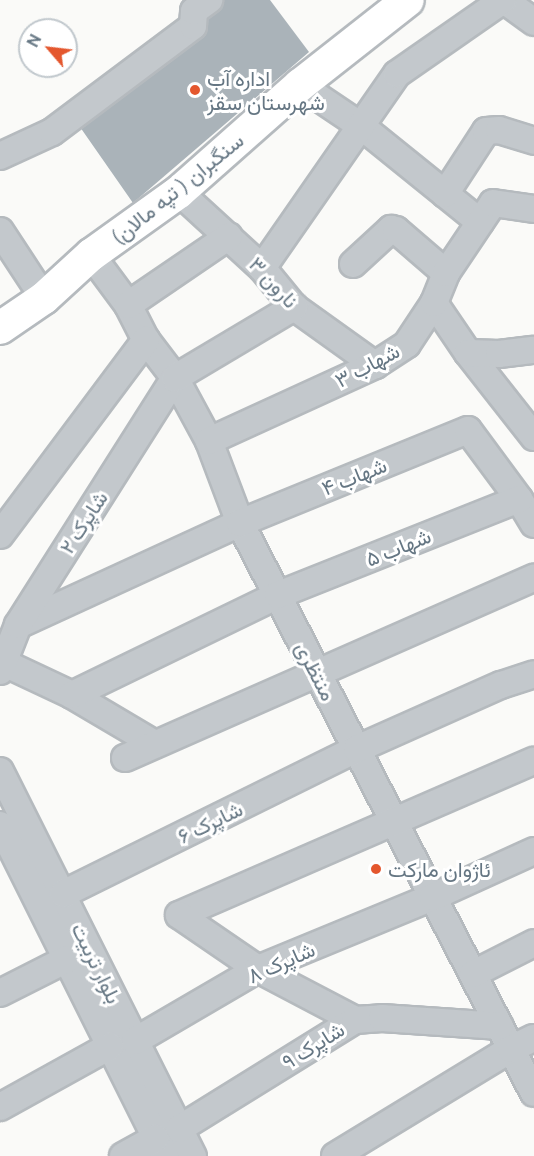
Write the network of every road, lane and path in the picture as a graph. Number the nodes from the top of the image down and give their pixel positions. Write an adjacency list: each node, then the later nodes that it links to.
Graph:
1 (209, 0): 8 (street)
2 (408, 0): 5 (main road, سنگبران ( تپه مالان))
3 (504, 0): 4 (street); 6 (street)
4 (534, 22)
5 (300, 86): 6 (street); 9 (main road, سنگبران ( تپه مالان))
6 (361, 126): 10 (street); 17 (street)
7 (534, 141): 10 (street)
8 (0, 156)
9 (179, 192): 14 (street, نارون ۳); 15 (main road, سنگبران ( تپه مالان))
10 (445, 194): 12 (street)
11 (534, 208): 12 (street)
12 (486, 212): 18 (street, شهاب ۳)
13 (0, 231): 19 (street)
14 (230, 236): 17 (street, نارون ۳); 21 (street)
15 (91, 255): 19 (main road, سنگبران ( تپه مالان)); 21 (street, منتظری)
16 (352, 264): 18 (street)
17 (262, 268): 22 (street, نارون ۳)
18 (446, 273): 20 (street, شهاب ۳)
19 (44, 298): 23 (main road, سنگبران ( تپه مالان))
20 (434, 303): 26 (street); 27 (street, شهاب ۳)
21 (128, 305): 24 (street, منتظری)
22 (294, 307): 27 (street, نارون ۳); 28 (street)
23 (0, 328)
24 (146, 340): 28 (street, منتظری); 34 (street)
25 (534, 350): 26 (street)
26 (468, 353): 29 (street)
27 (375, 365): 30 (street, شهاب ۳)
28 (175, 378): 30 (street, منتظری); 37 (street, شاپرک ۲)
29 (534, 437)
30 (209, 441): 32 (street, منتظری)
31 (519, 499): 32 (street, شهاب ۴); 33 (street); 36 (street, شهاب ۵)
32 (240, 523): 36 (street, منتظری); 37 (street, شهاب ۴)
33 (534, 524)
34 (0, 535)
35 (534, 578): 39 (street)
36 (278, 595): 39 (street, منتظری); 41 (street, شهاب ۵)
37 (18, 625): 38 (street, شاپرک ۲)
38 (1, 667): 41 (street)
39 (317, 672): 42 (street); 43 (street, منتظری)
40 (534, 674): 43 (street, شاپرک ۶)
41 (72, 695): 42 (street)
42 (156, 744): 44 (street)
43 (357, 749): 47 (street, منتظری); 50 (street, شاپرک ۶)
44 (125, 758)
45 (534, 761): 47 (street)
46 (0, 771): 50 (street, بلوار تربیت)
47 (395, 823): 51 (street, منتظری); 54 (street)
48 (0, 825): 53 (street, بلوار تربیت)
49 (534, 851): 51 (street, شاپرک ۸)
50 (63, 894): 59 (street, بلوار تربیت)
51 (433, 897): 54 (street, شاپرک ۸); 55 (street, منتظری)
52 (534, 943): 55 (street)
53 (67, 959): 56 (street); 61 (street, بلوار تربیت)
54 (258, 969): 57 (street); 59 (street, شاپرک ۸)
55 (473, 974): 58 (street, منتظری)
56 (0, 993)
57 (354, 1020): 58 (street, شاپرک ۹); 64 (street, شاپرک ۹)
58 (500, 1026): 60 (street, منتظری)
59 (135, 1041): 64 (street, بلوار تربیت)
60 (523, 1044): 62 (street, منتظری); 68 (street)
61 (110, 1046): 63 (street); 65 (street, بلوار تربیت)
62 (534, 1093)
63 (0, 1107)
64 (179, 1129): 67 (street, بلوار تربیت)
65 (160, 1147): 66 (street)
66 (123, 1156)
67 (193, 1156)
68 (336, 1156)

